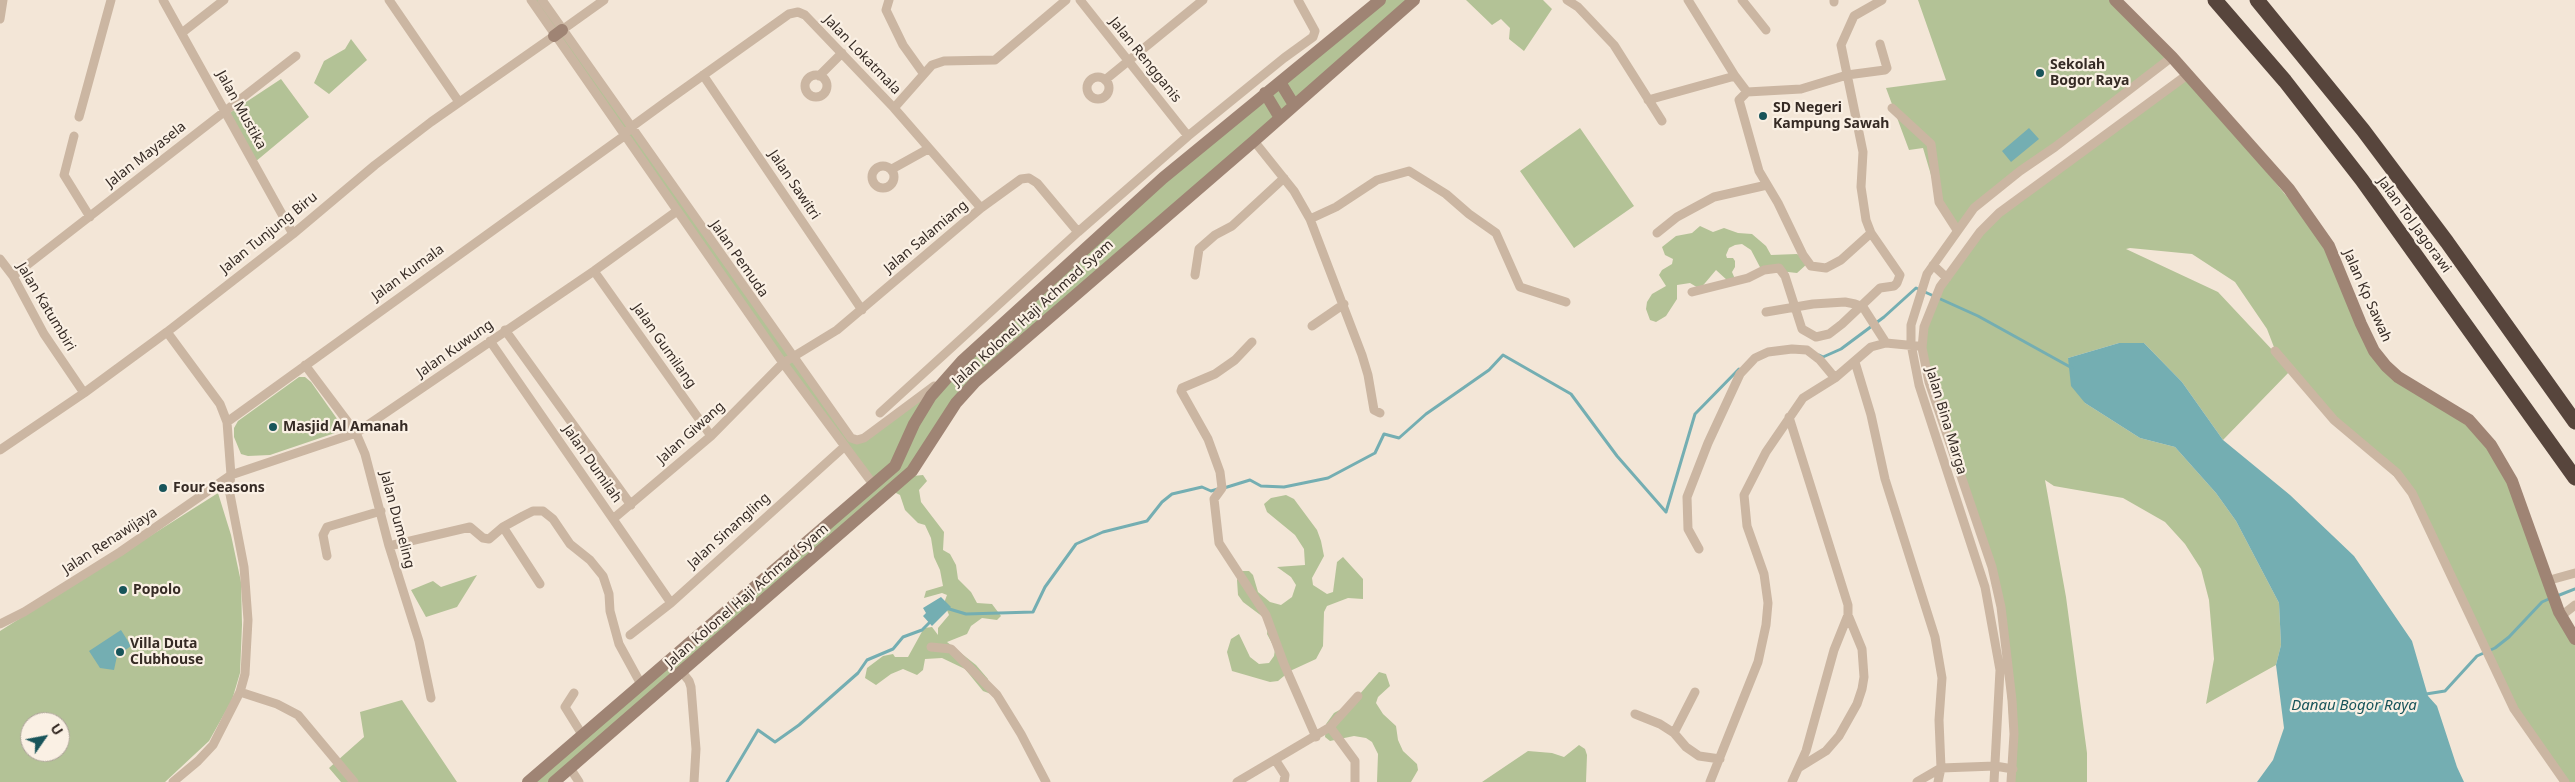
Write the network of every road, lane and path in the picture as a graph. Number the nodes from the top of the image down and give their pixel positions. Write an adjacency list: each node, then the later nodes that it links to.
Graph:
1 (4, 0): 23 (street)
2 (111, 0): 48 (street)
3 (164, 0): 47 (street, Jalan Mustika)
4 (224, 0): 25 (street)
5 (389, 0): 43 (street)
6 (531, 0): 26 (street, Jalan Pemuda)
7 (542, 0): 26 (street, Jalan Pemuda)
8 (604, 0): 26 (street, Jalan Tunjung Biru)
9 (889, 0): 32 (street)
10 (1066, 0): 32 (street)
11 (1080, 0): 31 (street, Jalan Rengganis)
12 (1203, 0): 31 (street)
13 (1298, 0): 54 (street)
14 (1380, 0): 39 (main road, Jalan Kolonel Haji Achmad Syam)
15 (1414, 0): 44 (main road, Jalan Kolonel Haji Achmad Syam)
16 (1567, 0): 42 (street)
17 (1688, 0): 37 (street)
18 (1742, 0): 24 (street)
19 (1882, 0): 34 (street)
20 (2115, 0): 30 (main road, Jalan Kp Sawah)
21 (2215, 0): 109 (highway, Jalan Tol Jagorawi)
22 (2257, 0): 103 (highway, Jalan Tol Jagorawi)
23 (0, 19)
24 (1766, 30)
25 (183, 32)
26 (558, 33): 43 (street, Jalan Tunjung Biru); 51 (street, Jalan Pemuda); 53 (street, Jalan Pemuda)
27 (1880, 44): 34 (street)
28 (842, 53): 33 (street, Jalan Lokatmala); 36 (street); 45 (street, Jalan Lokatmala)
29 (296, 56): 47 (street, Jalan Mayasela)
30 (2172, 57): 35 (main road, Jalan Kp Sawah); 65 (street, Jalan Bina Marga)
31 (1128, 60): 38 (street); 54 (street, Jalan Rengganis)
32 (923, 73): 45 (street)
33 (703, 75): 51 (street, Jalan Lokatmala); 81 (street, Jalan Sawitri)
34 (1846, 75): 40 (street); 68 (street)
35 (2187, 75): 75 (street, Jalan Bina Marga); 121 (main road, Jalan Kp Sawah)
36 (819, 76)
37 (1735, 76): 40 (street); 42 (street)
38 (1105, 80)
39 (1280, 82): 41 (main road, Jalan Kolonel Haji Achmad Syam); 44 (main road)
40 (1747, 92): 60 (street)
41 (1265, 93): 49 (main road); 96 (main road, Jalan Kolonel Haji Achmad Syam)
42 (1648, 100): 50 (street)
43 (459, 102): 69 (street, Jalan Tunjung Biru)
44 (1294, 105): 49 (main road, Jalan Kolonel Haji Achmad Syam)
45 (894, 108): 57 (street, Jalan Lokatmala)
46 (1892, 108): 65 (street)
47 (226, 111): 63 (street, Jalan Mayasela); 69 (street, Jalan Mustika)
48 (79, 117)
49 (1280, 118): 55 (main road, Jalan Kolonel Haji Achmad Syam)
50 (1662, 121)
51 (630, 128): 53 (street, Jalan Lokatmala); 92 (street, Jalan Pemuda)
52 (74, 136): 63 (street)
53 (624, 136): 56 (street, Jalan Lokatmala); 62 (street, Jalan Pemuda)
54 (1188, 136): 66 (street)
55 (1254, 141): 59 (street); 120 (main road, Jalan Kolonel Haji Achmad Syam)
56 (606, 148): 95 (street, Jalan Kumala)
57 (928, 149): 58 (street); 61 (street, Jalan Lokatmala)
58 (892, 170)
59 (1284, 178): 64 (street); 73 (street)
60 (1766, 185): 67 (street); 68 (street)
61 (980, 208): 66 (street, Jalan Salamiang); 81 (street, Jalan Salamiang)
62 (677, 211): 72 (street, Jalan Kuwung); 94 (street, Jalan Pemuda)
63 (90, 217): 74 (street, Jalan Mayasela)
64 (1310, 220): 77 (street); 78 (street)
65 (1957, 230): 71 (street, Jalan Bina Marga)
66 (1078, 232): 100 (street)
67 (1656, 233)
68 (1871, 233): 80 (street)
69 (293, 234): 85 (street, Jalan Tunjung Biru)
70 (0, 259): 74 (street, Jalan Katumbiri)
71 (1933, 265): 75 (street); 89 (street, Jalan Bina Marga)
72 (594, 271): 84 (street, Jalan Kuwung); 105 (street, Jalan Gumilang)
73 (1195, 275)
74 (13, 276): 98 (street, Jalan Katumbiri)
75 (1947, 278): 90 (street, Jalan Bina Marga)
76 (1692, 292): 79 (street)
77 (1566, 302)
78 (1344, 304): 83 (street); 99 (street)
79 (1796, 306): 80 (street); 80 (street); 82 (street)
80 (1862, 306): 88 (street)
81 (862, 310): 92 (street, Jalan Salamiang)
82 (1766, 312)
83 (1312, 326)
84 (506, 330): 86 (street, Jalan Kuwung); 111 (street, Jalan Dumilah)
85 (167, 332): 98 (street, Jalan Tunjung Biru); 102 (street)
86 (490, 341): 104 (street, Jalan Kuwung); 113 (street, Jalan Dumilah)
87 (1252, 342): 142 (street)
88 (1886, 343): 89 (street); 93 (street)
89 (1912, 344): 90 (street); 145 (street, Jalan Bina Marga)
90 (1922, 348): 149 (street, Jalan Bina Marga)
91 (2275, 351): 166 (street)
92 (791, 356): 94 (street, Jalan Salamiang); 96 (street, Jalan Pemuda)
93 (1855, 362): 97 (street); 148 (street)
94 (783, 363): 105 (street, Jalan Giwang); 106 (street, Jalan Pemuda)
95 (305, 364): 102 (street, Jalan Kumala); 104 (street, Jalan Dumeling)
96 (944, 378): 110 (main road, Jalan Kolonel Haji Achmad Syam)
97 (1835, 378): 101 (street); 116 (street)
98 (84, 393): 107 (street, Jalan Tunjung Biru)
99 (1380, 413)
100 (880, 414)
101 (1789, 417): 125 (street); 143 (street)
102 (227, 422): 108 (street)
103 (2575, 422)
104 (356, 433): 108 (street, Jalan Kuwung); 112 (street, Jalan Dumeling)
105 (711, 436): 111 (street, Jalan Giwang)
106 (845, 446): 110 (street, Jalan Pemuda); 123 (street, Jalan Sinangling)
107 (0, 450)
108 (231, 475): 127 (street, Jalan Renawijaya); 133 (street)
109 (2575, 478)
110 (873, 484): 118 (main road, Jalan Kolonel Haji Achmad Syam)
111 (631, 505): 113 (street, Jalan Giwang)
112 (381, 511): 115 (street, Jalan Dumeling); 117 (street)
113 (613, 519): 123 (street, Jalan Dumilah)
114 (503, 527): 115 (street); 122 (street); 132 (street)
115 (389, 546): 137 (street, Jalan Dumeling)
116 (1699, 549)
117 (327, 556)
118 (776, 569): 120 (main road); 132 (main road, Jalan Kolonel Haji Achmad Syam)
119 (2575, 573): 121 (street)
120 (787, 581): 131 (main road, Jalan Kolonel Haji Achmad Syam)
121 (2550, 583): 126 (main road, Jalan Kp Sawah)
122 (540, 584)
123 (670, 603): 128 (street, Jalan Sinangling)
124 (2575, 605): 126 (street)
125 (1848, 614): 147 (street); 147 (street)
126 (2560, 614): 129 (main road, Jalan Kp Sawah)
127 (0, 624)
128 (630, 635)
129 (2575, 639)
130 (931, 647): 156 (street)
131 (682, 672): 146 (main road, Jalan Kolonel Haji Achmad Syam); 155 (street)
132 (642, 686): 141 (main road, Jalan Kolonel Haji Achmad Syam)
133 (240, 692): 150 (street); 151 (street)
134 (1695, 692): 140 (street)
135 (574, 693): 141 (street)
136 (1358, 696): 139 (street)
137 (431, 698)
138 (1635, 714): 140 (street)
139 (1330, 727): 142 (street); 159 (street)
140 (1674, 733): 143 (street)
141 (583, 736): 152 (main road, Jalan Kolonel Haji Achmad Syam)
142 (1316, 737): 144 (street)
143 (1720, 759): 160 (street)
144 (1276, 761): 157 (street); 158 (street)
145 (1995, 766): 148 (street); 149 (street); 164 (street, Jalan Bina Marga)
146 (570, 768): 153 (main road, Jalan Kolonel Haji Achmad Syam); 154 (street)
147 (1800, 768): 161 (street)
148 (1941, 768): 162 (street); 163 (street)
149 (2014, 769): 165 (street, Jalan Bina Marga)
150 (173, 782)
151 (354, 782)
152 (528, 782)
153 (554, 782)
154 (579, 782)
155 (694, 782)
156 (1046, 782)
157 (1237, 782)
158 (1284, 782)
159 (1355, 782)
160 (1710, 782)
161 (1792, 782)
162 (1917, 782)
163 (1938, 782)
164 (1994, 782)
165 (2012, 782)
166 (2565, 782)

